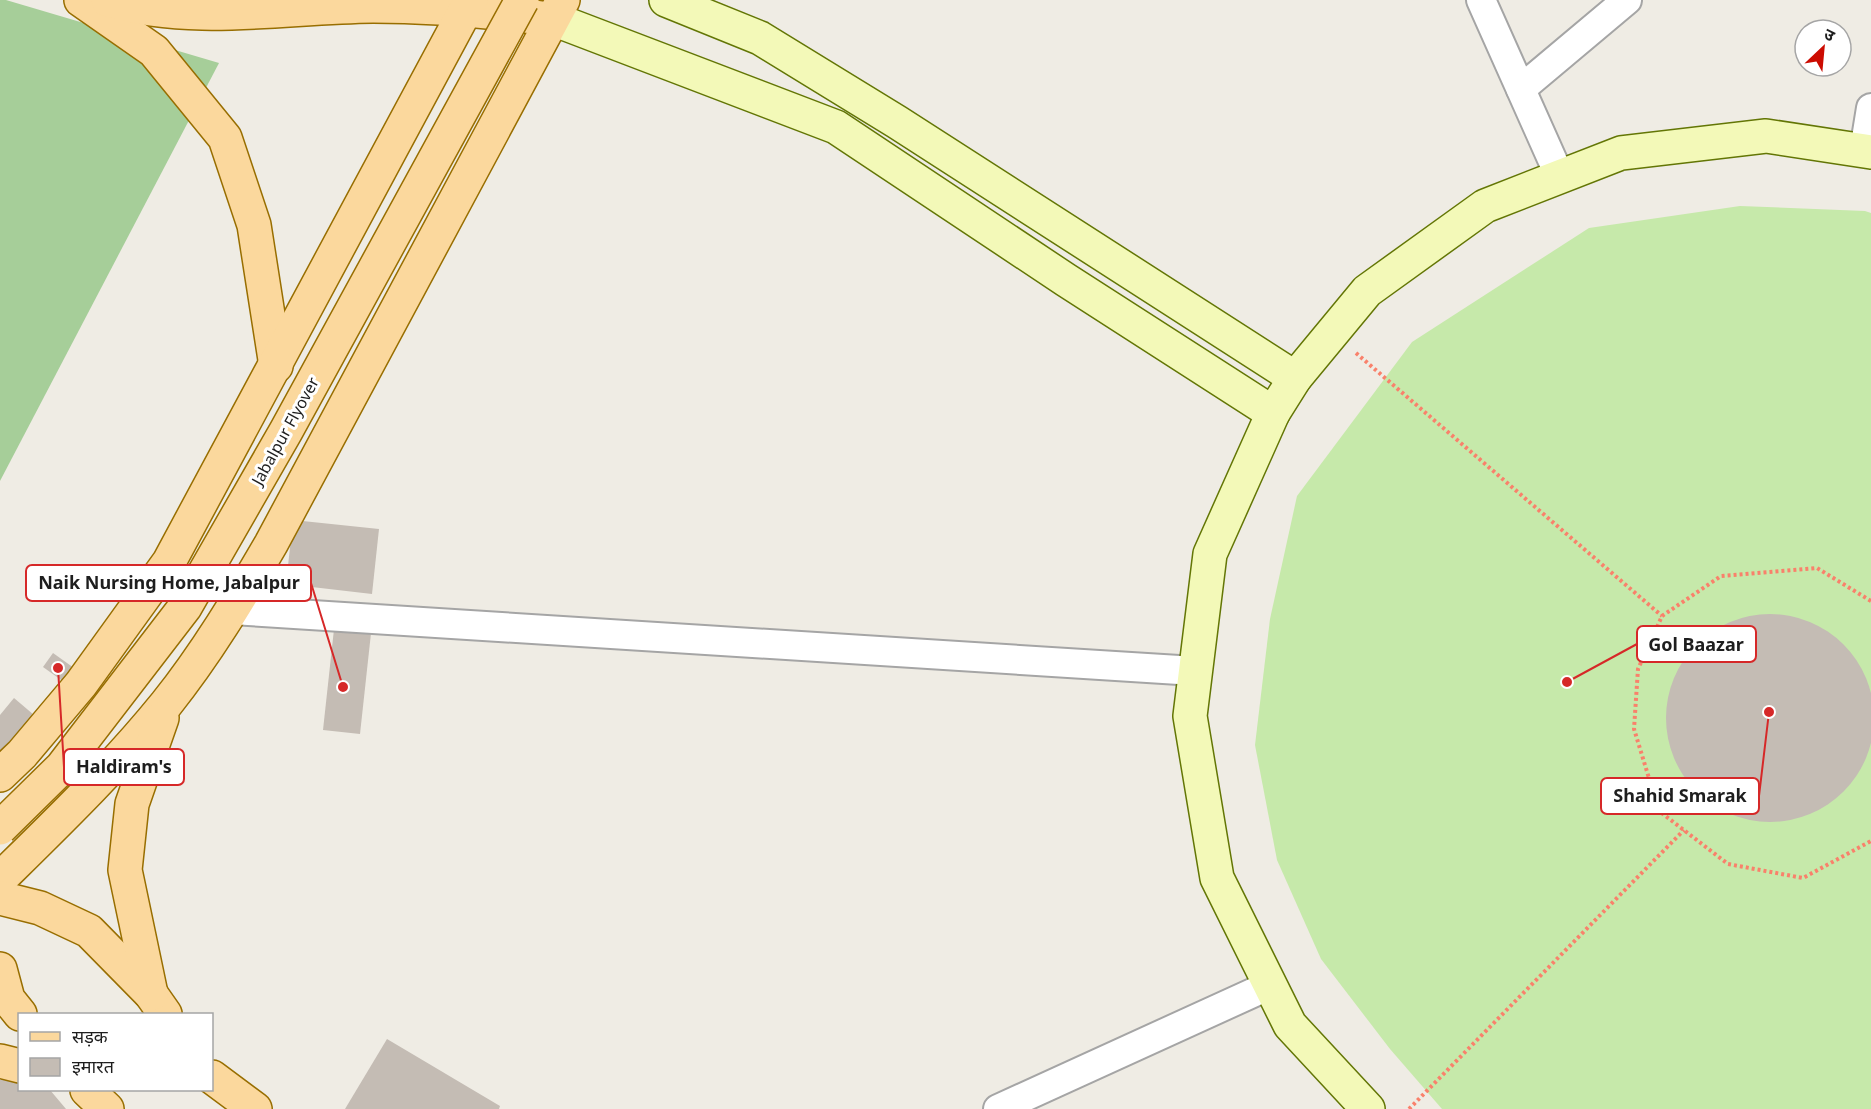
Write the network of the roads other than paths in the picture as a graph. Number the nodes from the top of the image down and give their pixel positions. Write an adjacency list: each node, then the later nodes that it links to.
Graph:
1 (81, 0): 13 (main road)
2 (108, 0): 7 (main road)
3 (522, 0): 20 (main road, Jabalpur Flyover, bridge)
4 (666, 0): 14 (street)
5 (1481, 0): 9 (street)
6 (1627, 0): 9 (street)
7 (469, 4): 8 (main road); 13 (main road)
8 (558, 10): 15 (street); 16 (main road)
9 (1521, 89): 12 (street)
10 (1871, 108): 11 (street)
11 (1867, 151): 12 (street)
12 (1560, 177): 14 (street)
13 (276, 366): 19 (main road)
14 (1295, 378): 15 (street)
15 (1273, 413): 17 (street)
16 (232, 610): 17 (street); 18 (main road)
17 (1195, 671): 24 (street)
18 (167, 702): 21 (main road); 25 (main road)
19 (0, 775)
20 (0, 828)
21 (0, 879)
22 (0, 898): 25 (main road)
23 (0, 969): 26 (main road)
24 (1270, 985): 33 (street); 34 (street)
25 (158, 1004)
26 (19, 1013)
27 (0, 1061): 28 (main road)
28 (18, 1066)
29 (213, 1078): 32 (main road)
30 (89, 1091): 31 (main road)
31 (107, 1109)
32 (255, 1109)
33 (998, 1109)
34 (1368, 1109)

